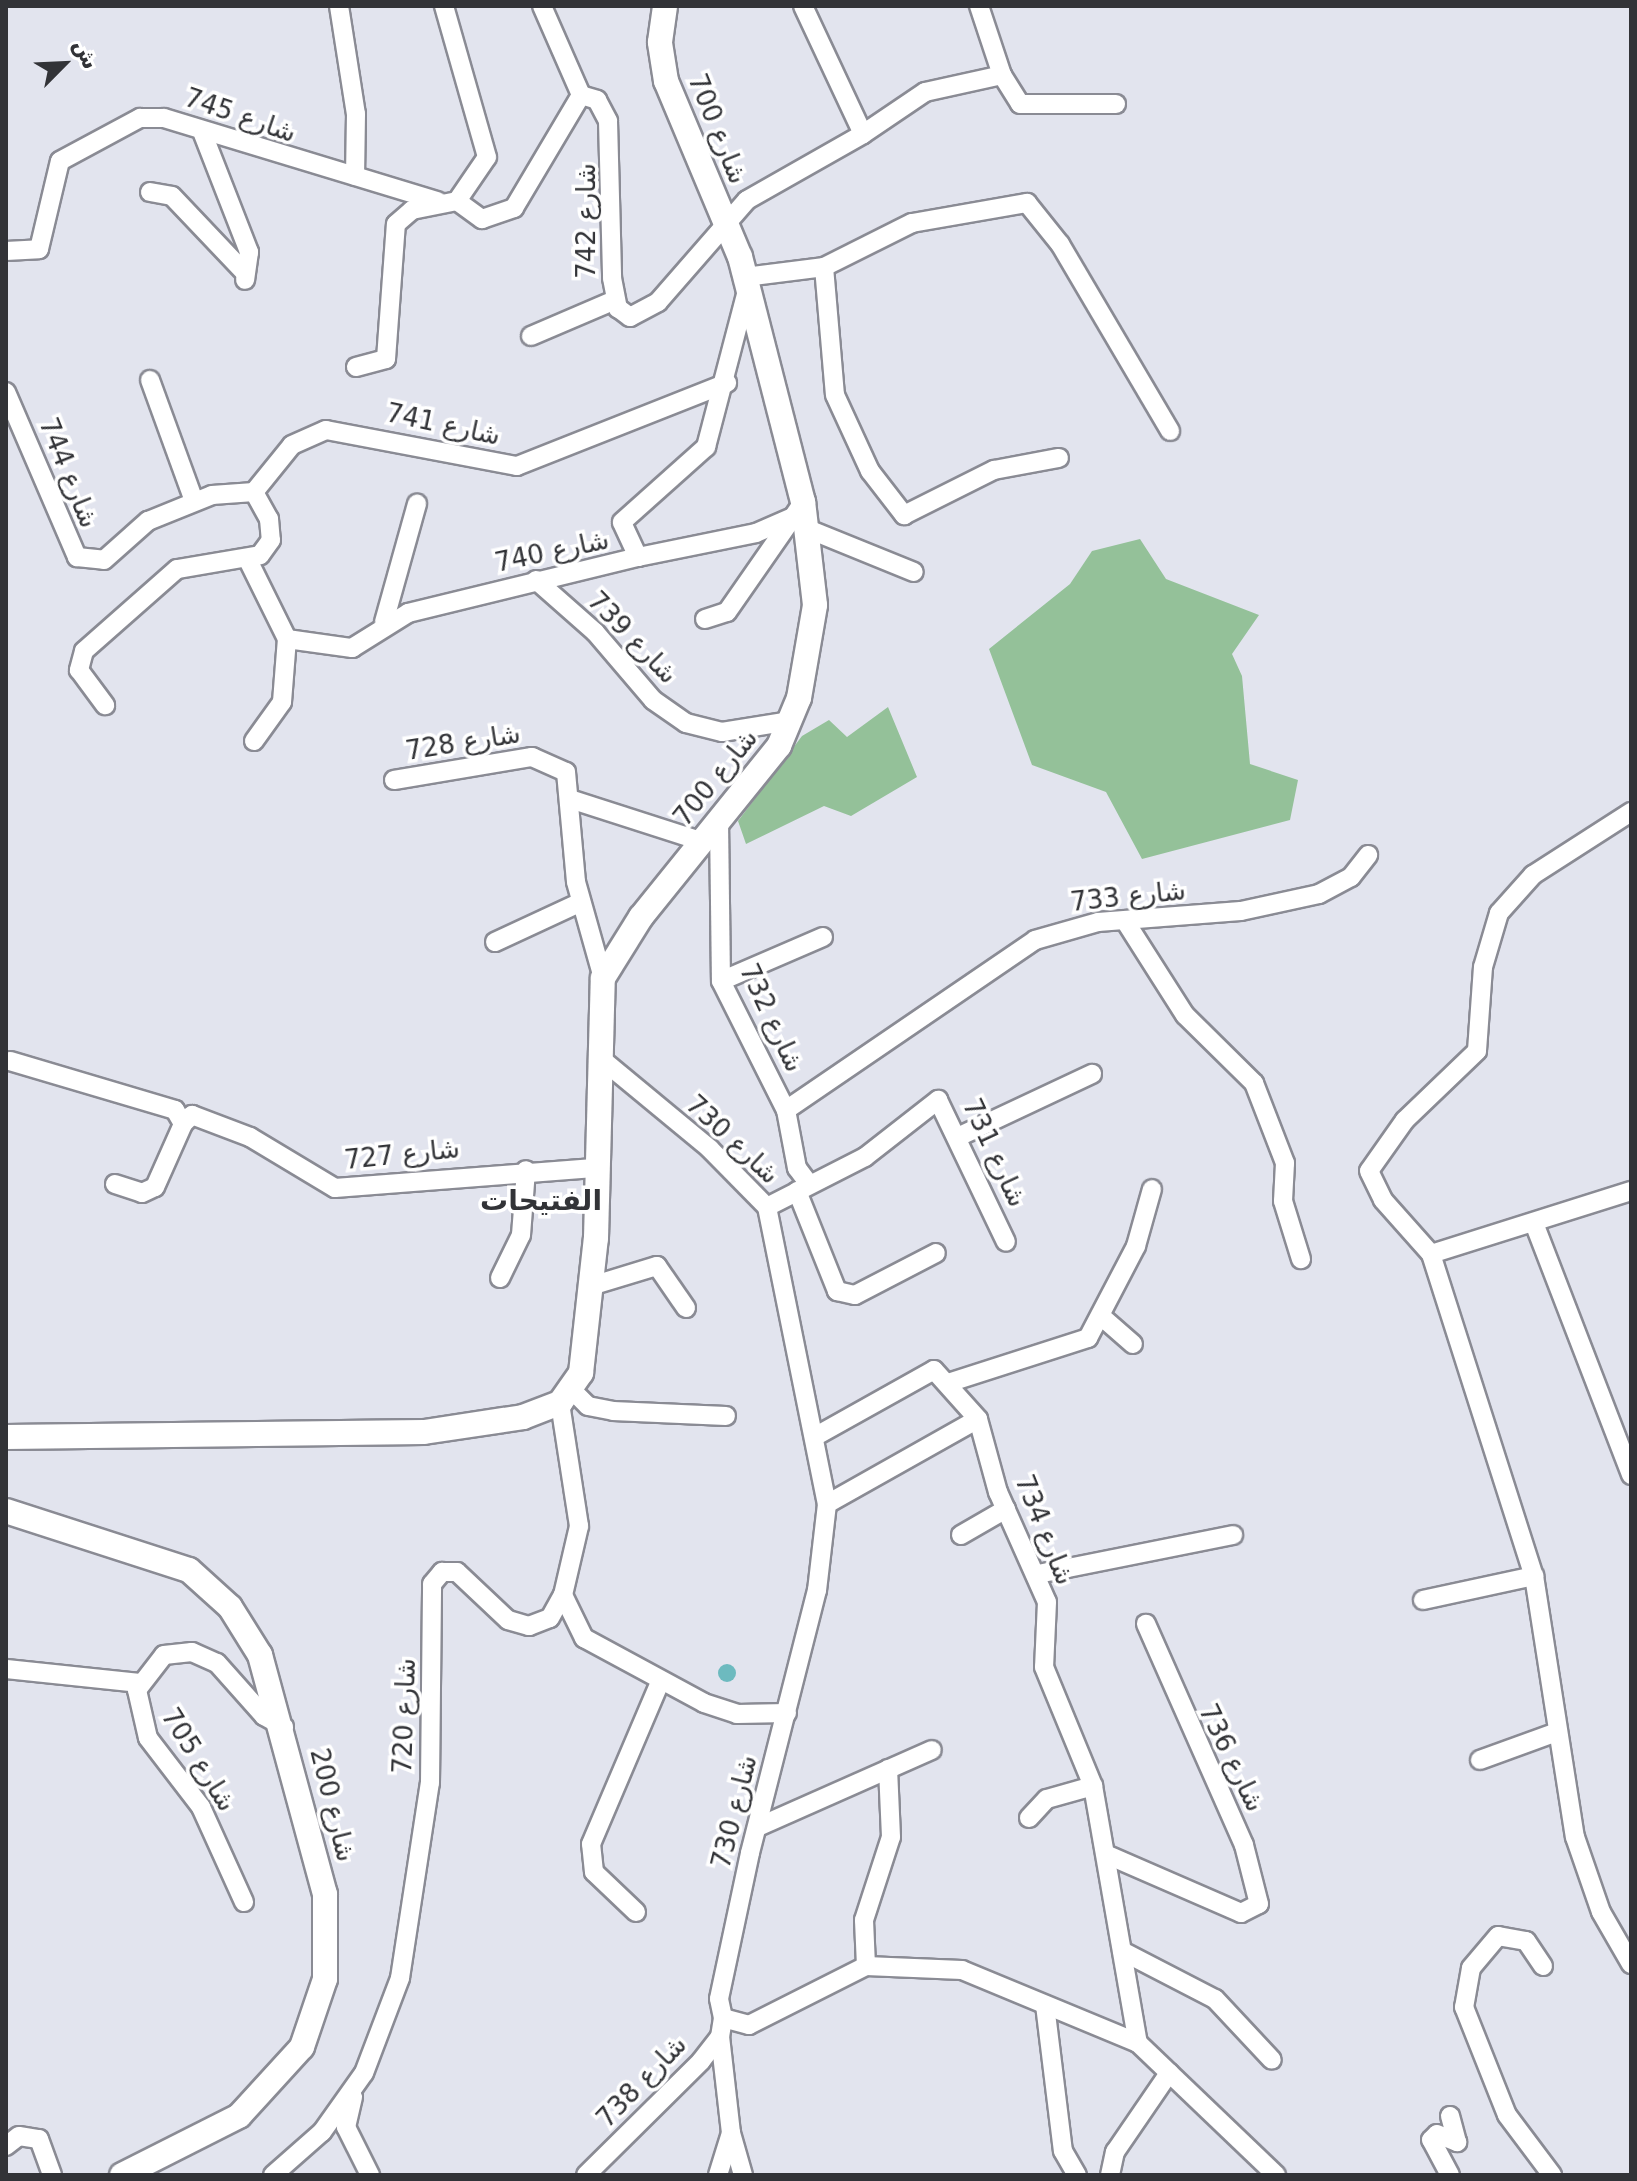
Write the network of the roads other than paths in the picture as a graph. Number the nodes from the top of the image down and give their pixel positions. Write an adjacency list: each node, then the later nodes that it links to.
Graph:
1 (339, 6): 12 (street)
2 (444, 6): 14 (street)
3 (542, 6): 8 (street, شارع 742)
4 (665, 6): 15 (main road, شارع 700)
5 (803, 6): 11 (street)
6 (979, 6): 7 (street)
7 (1002, 75): 9 (street); 11 (street)
8 (581, 95): 14 (street, شارع 745); 19 (street, شارع 742)
9 (1116, 104)
10 (203, 134): 12 (street, شارع 745); 13 (street); 16 (street, شارع 745)
11 (863, 134): 15 (street)
12 (355, 176): 14 (street, شارع 745)
13 (150, 192)
14 (448, 201): 21 (street)
15 (726, 225): 18 (main road, شارع 700); 19 (street, شارع 742)
16 (6, 251)
17 (824, 267): 18 (street); 25 (street); 26 (street)
18 (746, 284): 23 (street, شارع 740); 30 (main road, شارع 700)
19 (615, 300): 20 (street)
20 (531, 336)
21 (356, 367)
22 (150, 380): 28 (street)
23 (727, 383): 27 (street, شارع 741); 31 (street, شارع 740)
24 (6, 392): 28 (street, شارع 744)
25 (1170, 431)
26 (1059, 458)
27 (254, 492): 28 (street, شارع 744); 32 (street)
28 (194, 501)
29 (417, 504): 36 (street)
30 (801, 516): 31 (street); 33 (street); 35 (street); 39 (main road, شارع 700)
31 (638, 557): 34 (street, شارع 740)
32 (249, 562): 37 (street); 38 (street)
33 (914, 572)
34 (536, 580): 36 (street, شارع 740); 39 (street, شارع 739)
35 (705, 619)
36 (384, 622): 37 (street, شارع 740)
37 (287, 639): 40 (street)
38 (105, 705)
39 (789, 721): 44 (main road, شارع 700)
40 (254, 741)
41 (394, 780): 42 (street, شارع 728)
42 (573, 800): 45 (street); 47 (street, شارع 728)
43 (1631, 812): 69 (street)
44 (719, 820): 45 (main road, شارع 700); 52 (street, شارع 732)
45 (701, 841): 51 (main road, شارع 700)
46 (1368, 855): 48 (street, شارع 733)
47 (581, 902): 50 (street); 51 (street, شارع 728)
48 (1127, 924): 56 (street, شارع 733); 70 (street)
49 (823, 937): 52 (street)
50 (495, 942)
51 (603, 978): 54 (main road)
52 (721, 981): 56 (street, شارع 732)
53 (10, 1061): 57 (street)
54 (605, 1062): 59 (main road); 65 (street, شارع 730)
55 (1092, 1074): 58 (street)
56 (786, 1110): 62 (street, شارع 732)
57 (183, 1124): 60 (street, شارع 727); 61 (street)
58 (960, 1136): 62 (street, شارع 731); 67 (street, شارع 731)
59 (597, 1168): 60 (street, شارع 727); 72 (main road)
60 (526, 1170): 71 (street)
61 (115, 1184)
62 (803, 1188): 65 (street, شارع 731); 68 (street, شارع 732)
63 (1152, 1189): 74 (street)
64 (1631, 1191): 66 (street)
65 (767, 1207): 80 (street, شارع 730)
66 (1534, 1223): 69 (street); 82 (street)
67 (1006, 1242)
68 (936, 1253)
69 (1431, 1254): 89 (street)
70 (1301, 1259)
71 (500, 1278)
72 (591, 1286): 73 (street); 77 (main road)
73 (686, 1308)
74 (1102, 1317): 75 (street); 76 (street)
75 (1133, 1344)
76 (951, 1382): 79 (street, شارع 734); 80 (street)
77 (566, 1397): 78 (street); 81 (main road); 90 (street, شارع 720)
78 (726, 1416)
79 (978, 1419): 83 (street); 84 (street, شارع 734)
80 (816, 1436): 83 (street, شارع 730)
81 (6, 1437)
82 (1631, 1475)
83 (827, 1504): 96 (street, شارع 730)
84 (1006, 1509): 86 (street); 88 (street, شارع 734)
85 (6, 1511): 97 (main road, شارع 200)
86 (961, 1535)
87 (1233, 1535): 88 (street)
88 (1038, 1574): 102 (street, شارع 734)
89 (1534, 1576): 91 (street); 98 (street)
90 (563, 1595): 94 (street); 119 (street, شارع 720)
91 (1423, 1600)
92 (1146, 1624): 105 (street, شارع 736)
93 (6, 1669): 95 (street)
94 (661, 1680): 96 (street); 107 (street)
95 (140, 1683): 97 (street, شارع 705); 106 (street, شارع 705)
96 (787, 1713): 104 (street, شارع 730)
97 (284, 1727): 125 (main road, شارع 200)
98 (1557, 1732): 100 (street); 109 (street)
99 (932, 1750): 101 (street)
100 (1480, 1760)
101 (888, 1769): 104 (street); 112 (street)
102 (1093, 1786): 103 (street); 105 (street, شارع 734)
103 (1029, 1818)
104 (758, 1827): 115 (street, شارع 730)
105 (1110, 1856): 110 (street, شارع 734)
106 (244, 1902)
107 (636, 1912)
108 (1631, 1932): 109 (street)
109 (1619, 1948): 111 (street)
110 (1122, 1951): 117 (street, شارع 734); 118 (street)
111 (1631, 1964)
112 (866, 1966): 114 (street); 115 (street)
113 (1543, 1966): 135 (street)
114 (1045, 2005): 117 (street); 131 (street)
115 (723, 2018): 116 (street, شارع 738)
116 (720, 2037): 122 (street); 128 (street, شارع 738)
117 (1138, 2043): 120 (street)
118 (1272, 2060)
119 (364, 2073): 126 (street, شارع 720); 127 (street)
120 (1169, 2073): 132 (street); 133 (street)
121 (1450, 2116): 134 (street)
122 (731, 2133): 129 (street); 130 (street)
123 (6, 2146): 124 (street)
124 (52, 2175)
125 (122, 2175)
126 (273, 2175)
127 (370, 2175)
128 (586, 2175)
129 (718, 2175)
130 (743, 2175)
131 (1077, 2175)
132 (1110, 2175)
133 (1276, 2175)
134 (1450, 2175)
135 (1552, 2175)

